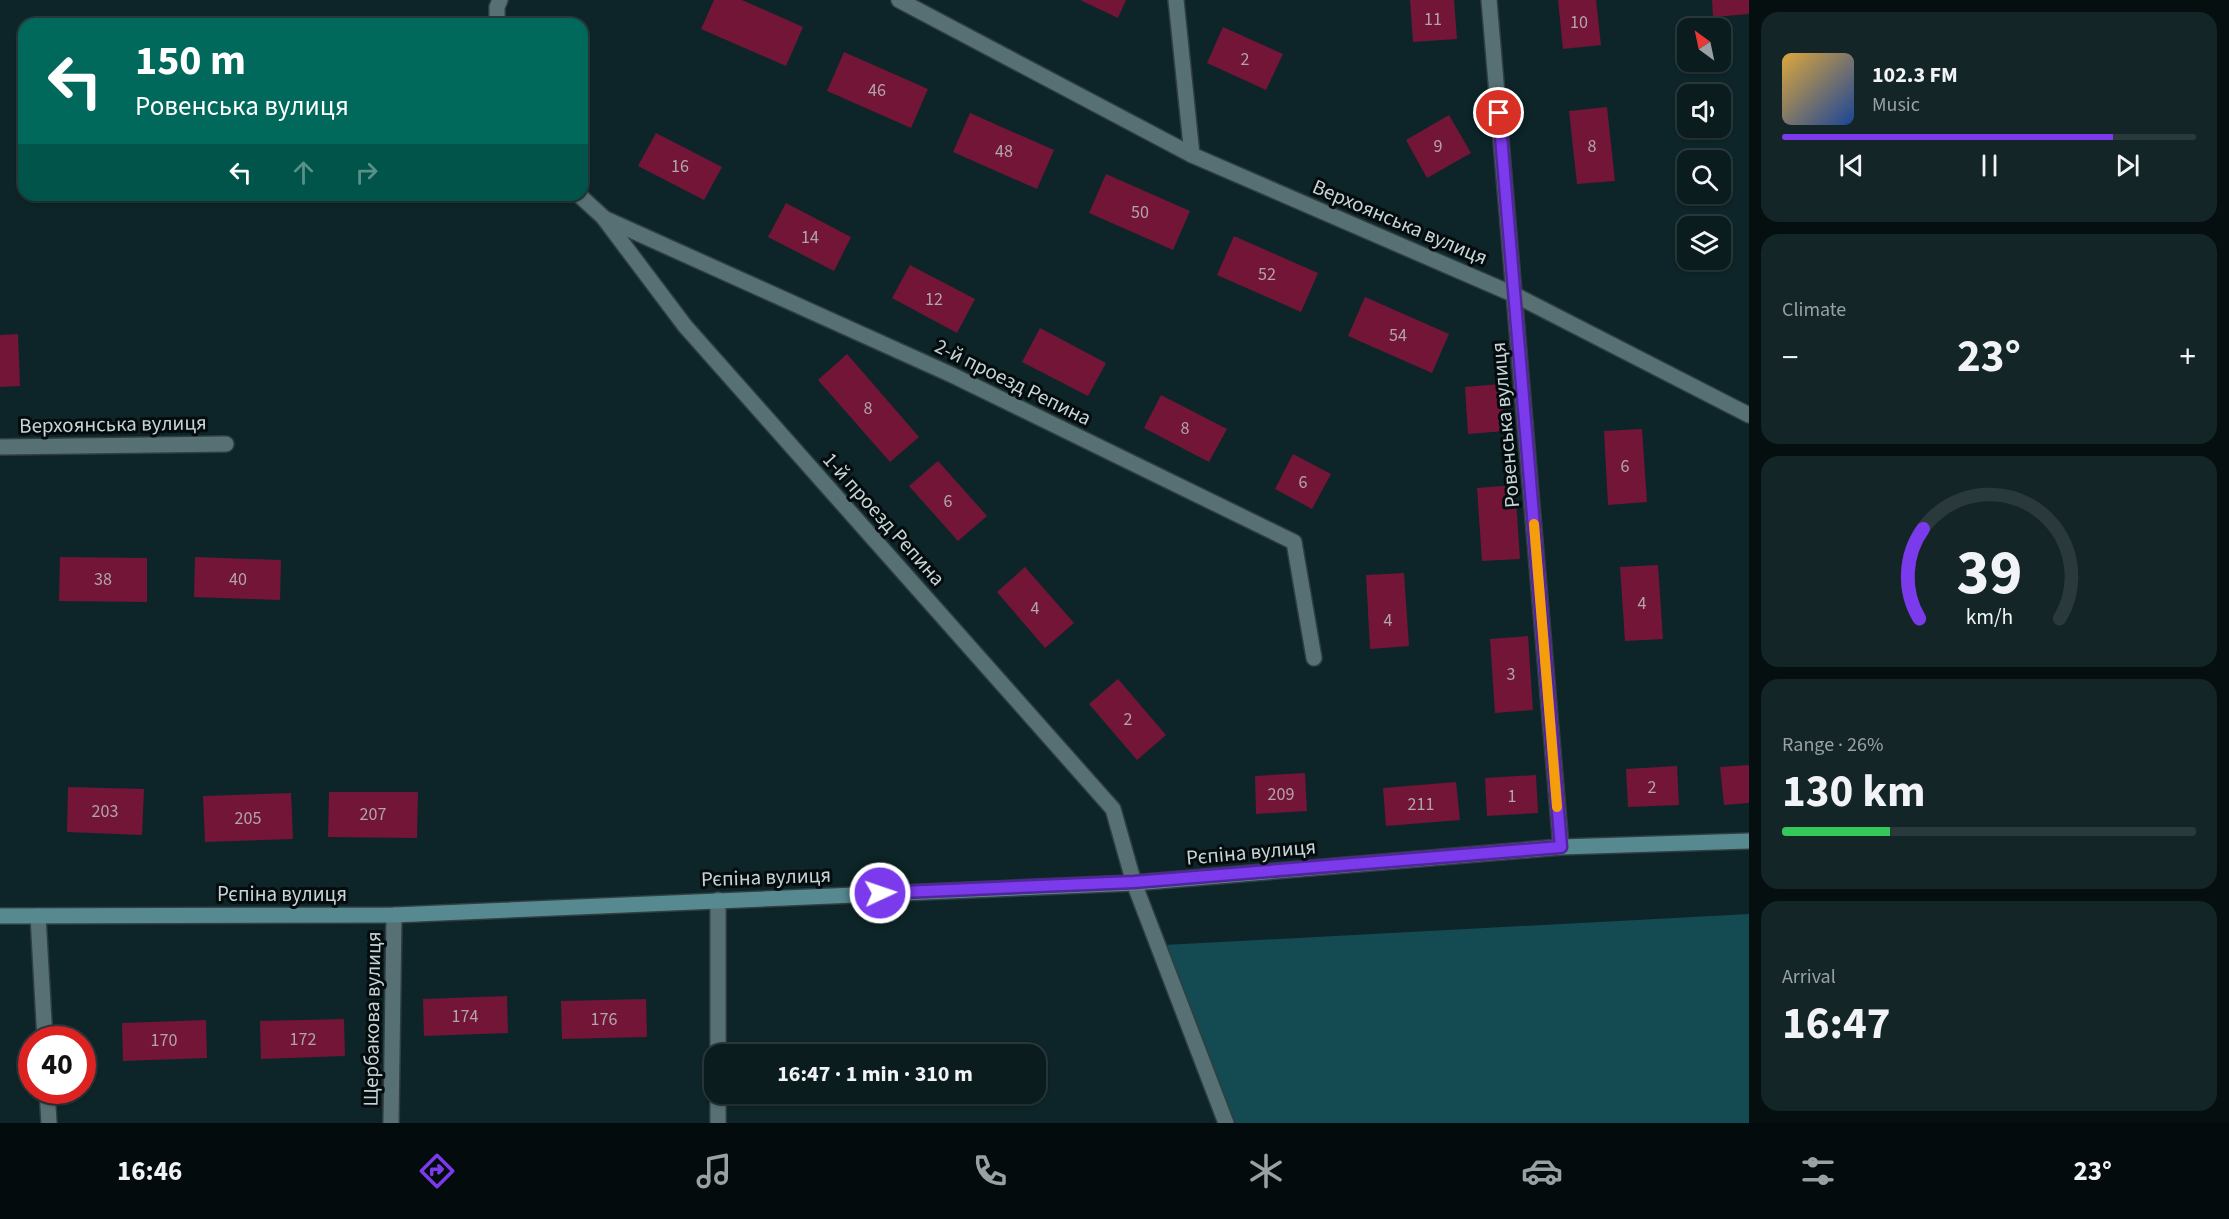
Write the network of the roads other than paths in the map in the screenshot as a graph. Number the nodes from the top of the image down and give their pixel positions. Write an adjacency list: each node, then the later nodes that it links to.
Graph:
1 (500, 0): 5 (street)
2 (899, 0): 6 (street, Верхоянська вулиця)
3 (1176, 0): 6 (street)
4 (1489, 0): 9 (street, Ровенська вулиця)
5 (497, 18)
6 (1192, 155): 9 (street, Верхоянська вулиця)
7 (586, 201): 8 (street, 1-й проезд Репина)
8 (603, 217): 13 (street, 2-й проезд Репина); 16 (street, 1-й проезд Репина)
9 (1515, 295): 10 (street, Верхоянська вулиця); 15 (street, Ровенська вулиця)
10 (1749, 415)
11 (226, 444): 12 (street, Верхоянська вулиця)
12 (0, 447)
13 (1314, 658)
14 (1749, 841): 15 (street, Рєпіна вулиця)
15 (1561, 847): 16 (street, Рєпіна вулиця)
16 (1134, 882): 17 (street, Рєпіна вулиця); 28 (street, 1-й проезд Репина)
17 (718, 900): 18 (street, Рєпіна вулиця); 22 (street)
18 (394, 915): 20 (street, Рєпіна вулиця); 26 (street, Щербакова вулиця)
19 (0, 916): 20 (street, Рєпіна вулиця)
20 (38, 916): 21 (street)
21 (44, 1026)
22 (718, 1044)
23 (48, 1104): 25 (street)
24 (718, 1104): 27 (street)
25 (49, 1123)
26 (391, 1123)
27 (718, 1123)
28 (1226, 1123)

